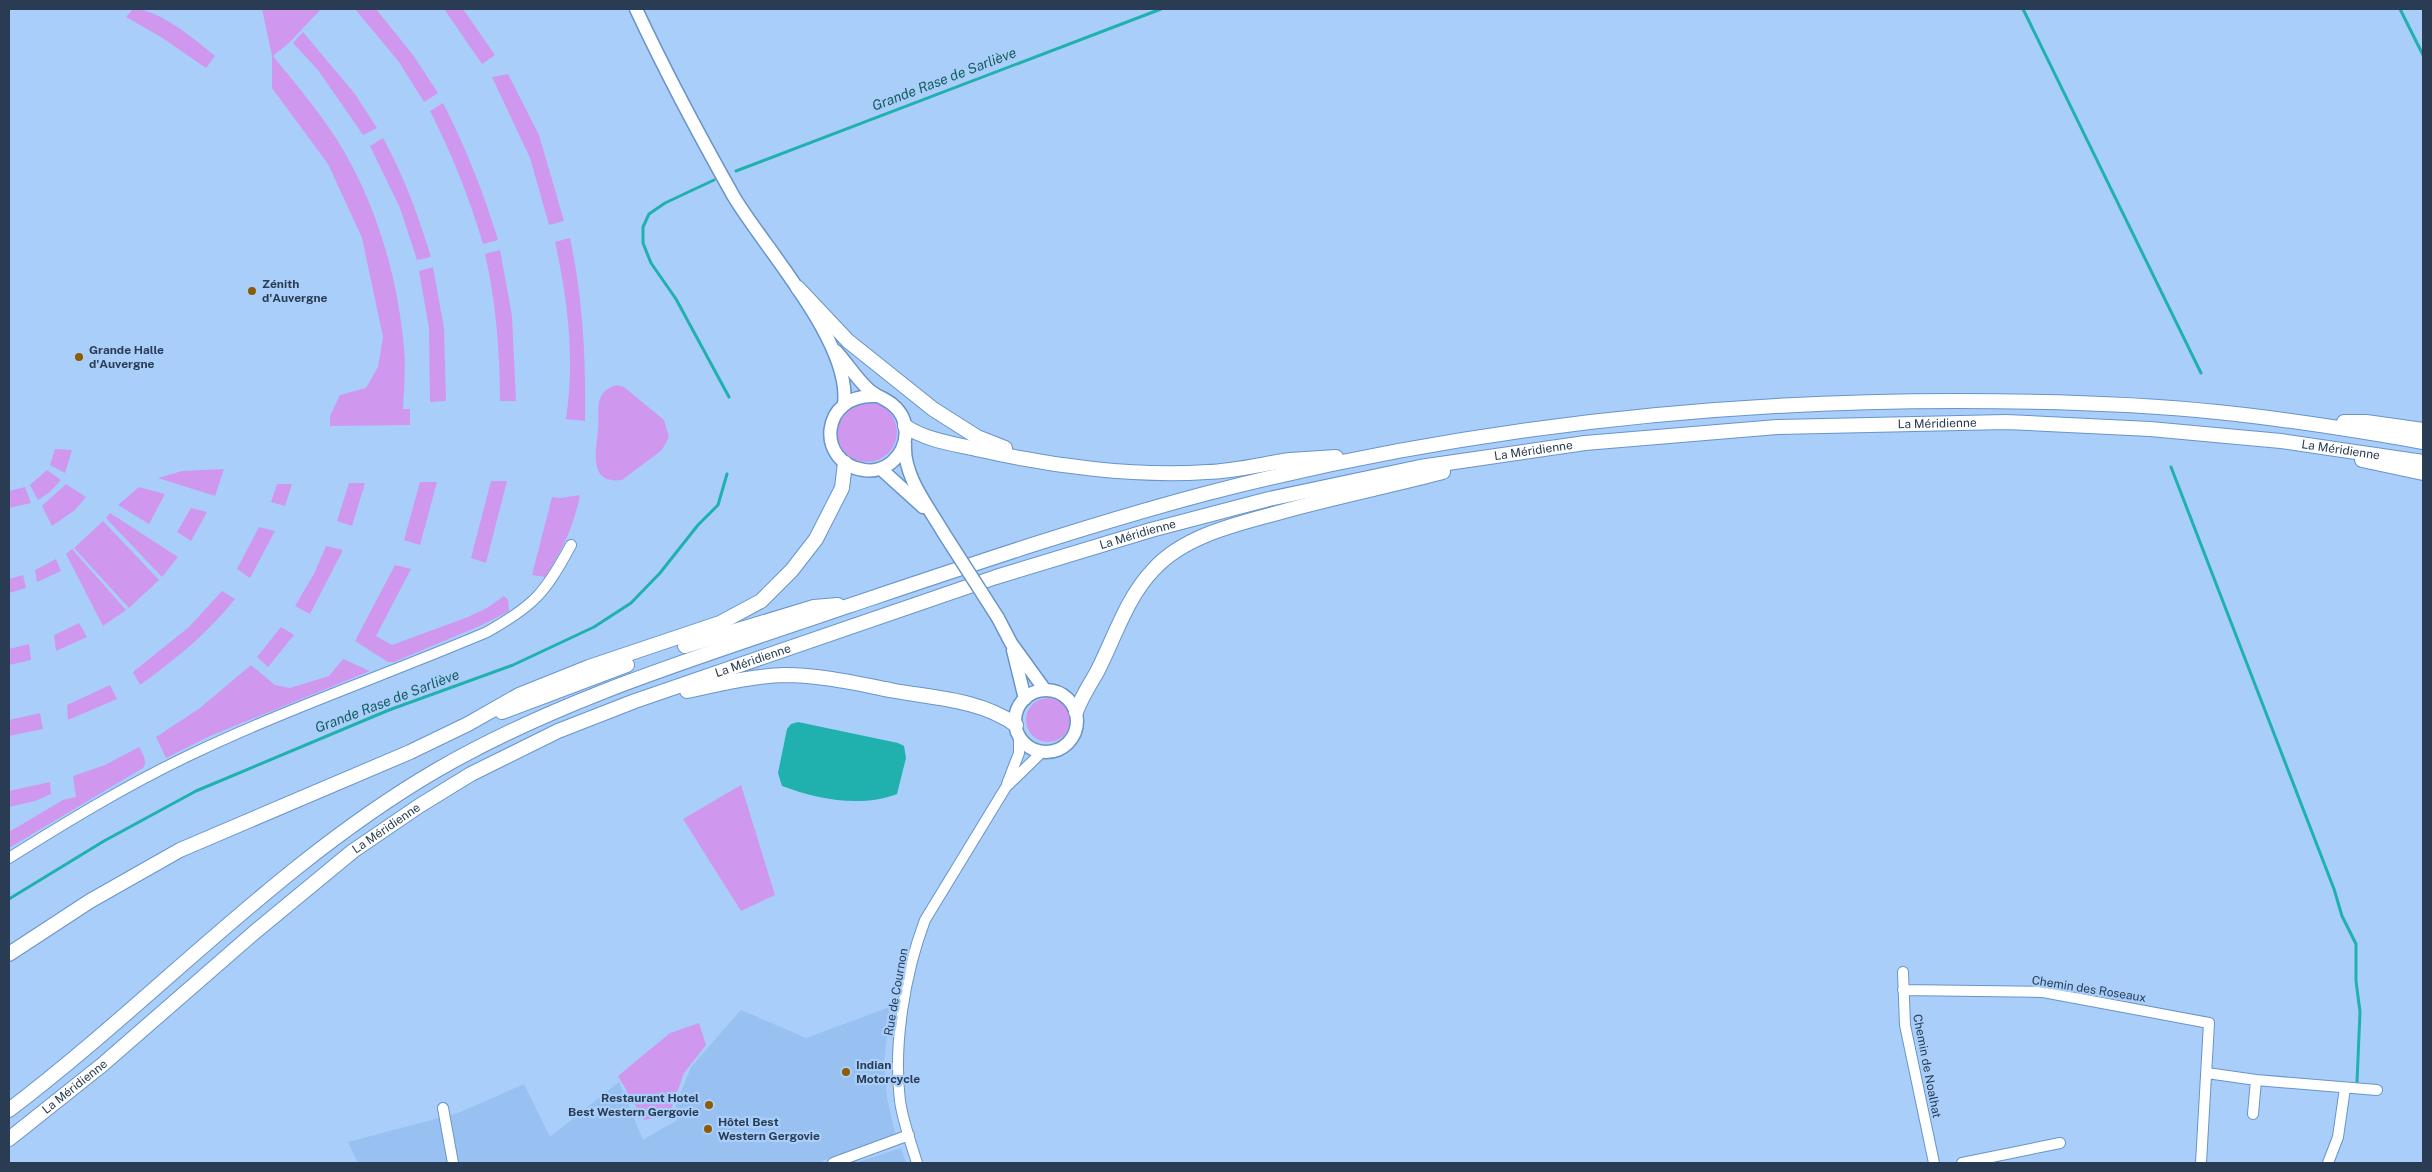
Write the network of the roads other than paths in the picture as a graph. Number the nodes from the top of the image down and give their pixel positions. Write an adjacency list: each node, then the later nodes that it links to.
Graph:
1 (636, 9): 2 (main road)
2 (798, 288): 3 (main road); 16 (highway)
3 (830, 343): 4 (main road); 5 (main road)
4 (876, 396): 5 (main road); 7 (main road)
5 (844, 404): 15 (main road)
6 (2305, 422): 8 (highway); 10 (highway, La Méridienne); 12 (highway, La Méridienne)
7 (905, 426): 9 (main road); 16 (highway)
8 (2423, 430)
9 (905, 442): 17 (main road); 19 (main road)
10 (2423, 442)
11 (2316, 446): 13 (highway, La Méridienne); 14 (highway, La Méridienne); 18 (highway)
12 (1396, 452): 16 (highway); 21 (highway, La Méridienne)
13 (1504, 455): 25 (highway, La Méridienne); 26 (highway)
14 (2423, 462)
15 (845, 463): 17 (main road); 27 (highway)
16 (1076, 467)
17 (881, 469): 19 (main road)
18 (2423, 473)
19 (943, 532): 22 (main road, bridge)
20 (571, 545): 31 (street)
21 (857, 603): 27 (highway); 40 (highway, La Méridienne)
22 (1011, 643): 23 (main road); 24 (main road)
23 (1045, 690): 24 (main road); 26 (main road)
24 (1025, 699): 28 (main road)
25 (635, 701): 28 (highway); 43 (highway, La Méridienne)
26 (1076, 712): 29 (main road)
27 (468, 724): 32 (highway)
28 (1017, 729): 29 (main road); 30 (street)
29 (1043, 752): 30 (street)
30 (1006, 787): 42 (street, Rue de Cournon)
31 (9, 858)
32 (9, 954)
33 (1903, 972): 34 (street, Chemin de Noalhat)
34 (1902, 990): 35 (street, Chemin des Roseaux); 48 (street, Chemin de Noalhat)
35 (2207, 1073): 36 (street); 50 (street)
36 (2256, 1080): 37 (street); 41 (street)
37 (2345, 1088): 38 (street); 51 (street)
38 (2377, 1090)
39 (443, 1108): 45 (street)
40 (9, 1110)
41 (2253, 1114)
42 (909, 1135): 46 (street); 47 (street, Rue de Cournon)
43 (9, 1139)
44 (2060, 1143): 49 (street)
45 (453, 1163)
46 (833, 1163)
47 (917, 1163)
48 (1934, 1163)
49 (1962, 1163)
50 (2200, 1163)
51 (2328, 1163)

